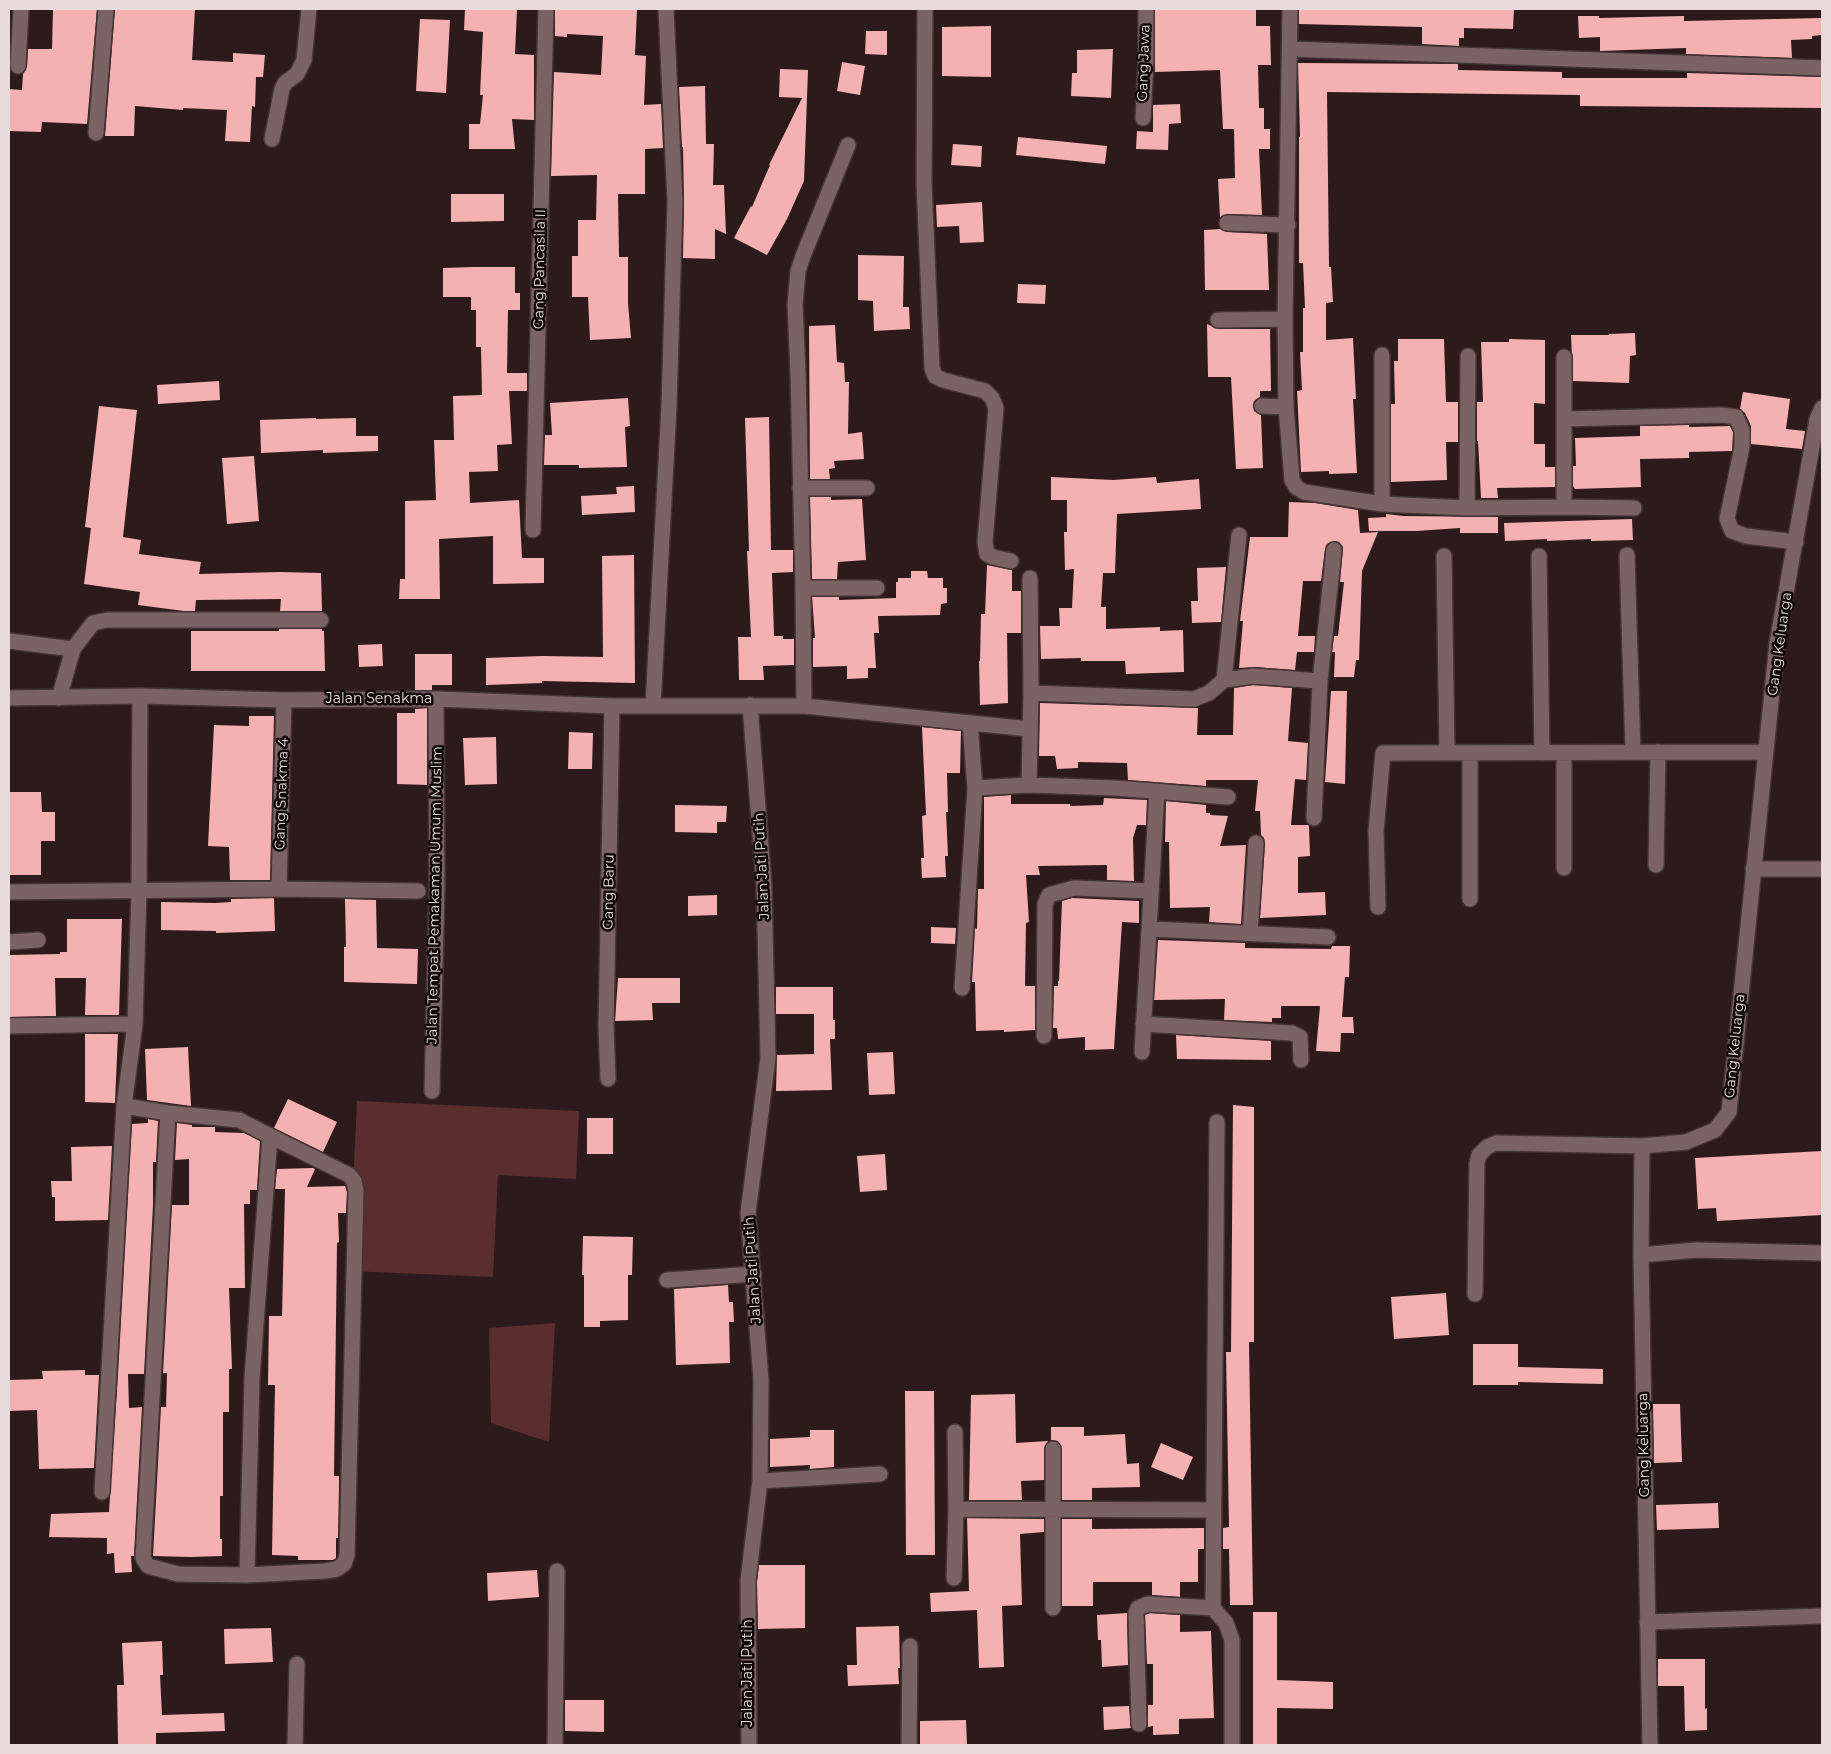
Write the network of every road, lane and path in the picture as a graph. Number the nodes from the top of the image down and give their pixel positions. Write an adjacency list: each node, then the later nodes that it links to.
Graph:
1 (21, 9): 10 (street)
2 (106, 9): 13 (street)
3 (309, 9): 14 (street)
4 (546, 9): 33 (street, Gang Pancasila II)
5 (666, 9): 57 (street)
6 (925, 9): 40 (street)
7 (1146, 9): 12 (street, Gang Jawa)
8 (1290, 9): 9 (street)
9 (1290, 49): 11 (street); 17 (street)
10 (18, 66)
11 (1822, 68)
12 (1143, 118)
13 (96, 133)
14 (272, 139)
15 (848, 145): 27 (street)
16 (1227, 223): 17 (street)
17 (1288, 225): 18 (street)
18 (1285, 319): 19 (street); 24 (street)
19 (1218, 320)
20 (1382, 355): 29 (street)
21 (1468, 356): 31 (street)
22 (1564, 357): 26 (street)
23 (1262, 406): 24 (street)
24 (1286, 406): 29 (street)
25 (1822, 408): 35 (street, Gang Keluarga)
26 (1564, 419): 30 (street); 35 (street)
27 (800, 488): 28 (street); 42 (street)
28 (867, 488)
29 (1382, 504): 31 (street)
30 (1564, 507): 31 (street); 32 (street)
31 (1467, 508)
32 (1634, 508)
33 (534, 530)
34 (1239, 535): 47 (street)
35 (1796, 542): 63 (street, Gang Keluarga)
36 (1334, 550): 48 (street)
37 (1627, 555): 61 (street)
38 (1444, 556): 64 (street)
39 (1539, 556): 66 (street)
40 (1011, 561)
41 (1030, 578): 49 (street)
42 (803, 588): 43 (street); 58 (street)
43 (877, 588)
44 (321, 620): 46 (street)
45 (9, 641): 46 (street)
46 (73, 648): 52 (street)
47 (1224, 680): 48 (street); 49 (street)
48 (1320, 681): 72 (street)
49 (1031, 693): 60 (street)
50 (140, 696): 52 (street, Jalan Senakma); 54 (street, Jalan Senakma); 79 (street)
51 (9, 698): 52 (street, Jalan Senakma)
52 (59, 698)
53 (436, 699): 54 (street, Jalan Senakma); 56 (street, Jalan Senakma); 98 (street, Jalan Tempat Pemakaman Umum Muslim)
54 (284, 700): 78 (street, Gang Snakma 4)
55 (750, 705): 57 (street, Jalan Senakma); 58 (street, Jalan Senakma); 106 (street, Jalan Jati Putih)
56 (612, 706): 57 (street, Jalan Senakma); 97 (street, Gang Baru)
57 (653, 706)
58 (804, 706): 59 (street, Jalan Senakma)
59 (970, 722): 60 (street, Jalan Senakma); 69 (street)
60 (1030, 729): 68 (street)
61 (1634, 752): 62 (street); 67 (street)
62 (1658, 752): 63 (street); 74 (street)
63 (1766, 752): 76 (street, Gang Keluarga)
64 (1447, 753): 65 (street); 84 (street)
65 (1470, 753): 66 (street); 83 (street)
66 (1542, 753): 67 (street)
67 (1564, 753): 75 (street)
68 (1029, 786): 69 (street); 70 (street)
69 (975, 788): 90 (street)
70 (1157, 791): 71 (street); 81 (street)
71 (1228, 797)
72 (1314, 818)
73 (1256, 843): 86 (street)
74 (1656, 864)
75 (1564, 868)
76 (1753, 869): 77 (street); 103 (street, Gang Keluarga)
77 (1822, 869)
78 (280, 889): 79 (street); 80 (street)
79 (139, 890): 82 (street); 91 (street)
80 (418, 891)
81 (1150, 891): 85 (street); 94 (street)
82 (9, 892)
83 (1470, 899)
84 (1378, 907)
85 (1149, 929): 86 (street); 92 (street)
86 (1250, 933): 87 (street)
87 (1328, 937)
88 (38, 940): 89 (street)
89 (9, 942)
90 (962, 988)
91 (135, 1024): 93 (street); 99 (street)
92 (1143, 1024): 95 (street); 96 (street)
93 (9, 1026)
94 (1044, 1036)
95 (1142, 1052)
96 (1301, 1060)
97 (608, 1079)
98 (432, 1091)
99 (124, 1106): 100 (street); 113 (street)
100 (168, 1113): 102 (street); 118 (street)
101 (1217, 1122): 116 (street)
102 (270, 1136): 118 (street); 118 (street)
103 (1642, 1146): 105 (street, Gang Keluarga); 108 (street)
104 (1822, 1252): 105 (street)
105 (1641, 1255): 123 (street, Gang Keluarga)
106 (754, 1274): 107 (street); 112 (street, Jalan Jati Putih)
107 (667, 1280)
108 (1475, 1294)
109 (955, 1432): 114 (street)
110 (1053, 1448): 115 (street)
111 (880, 1474): 112 (street)
112 (760, 1480): 129 (street, Jalan Jati Putih)
113 (102, 1492)
114 (956, 1509): 115 (street); 119 (street)
115 (1053, 1509): 116 (street); 120 (street)
116 (1213, 1510): 121 (street)
117 (557, 1572): 128 (street)
118 (247, 1575)
119 (954, 1578)
120 (1053, 1608)
121 (1213, 1608): 126 (street); 131 (street)
122 (1822, 1616): 123 (street)
123 (1647, 1622): 132 (street, Gang Keluarga)
124 (910, 1646): 130 (street)
125 (297, 1664): 127 (street)
126 (1139, 1724)
127 (295, 1745)
128 (556, 1745)
129 (749, 1745)
130 (910, 1745)
131 (1232, 1745)
132 (1650, 1745)

